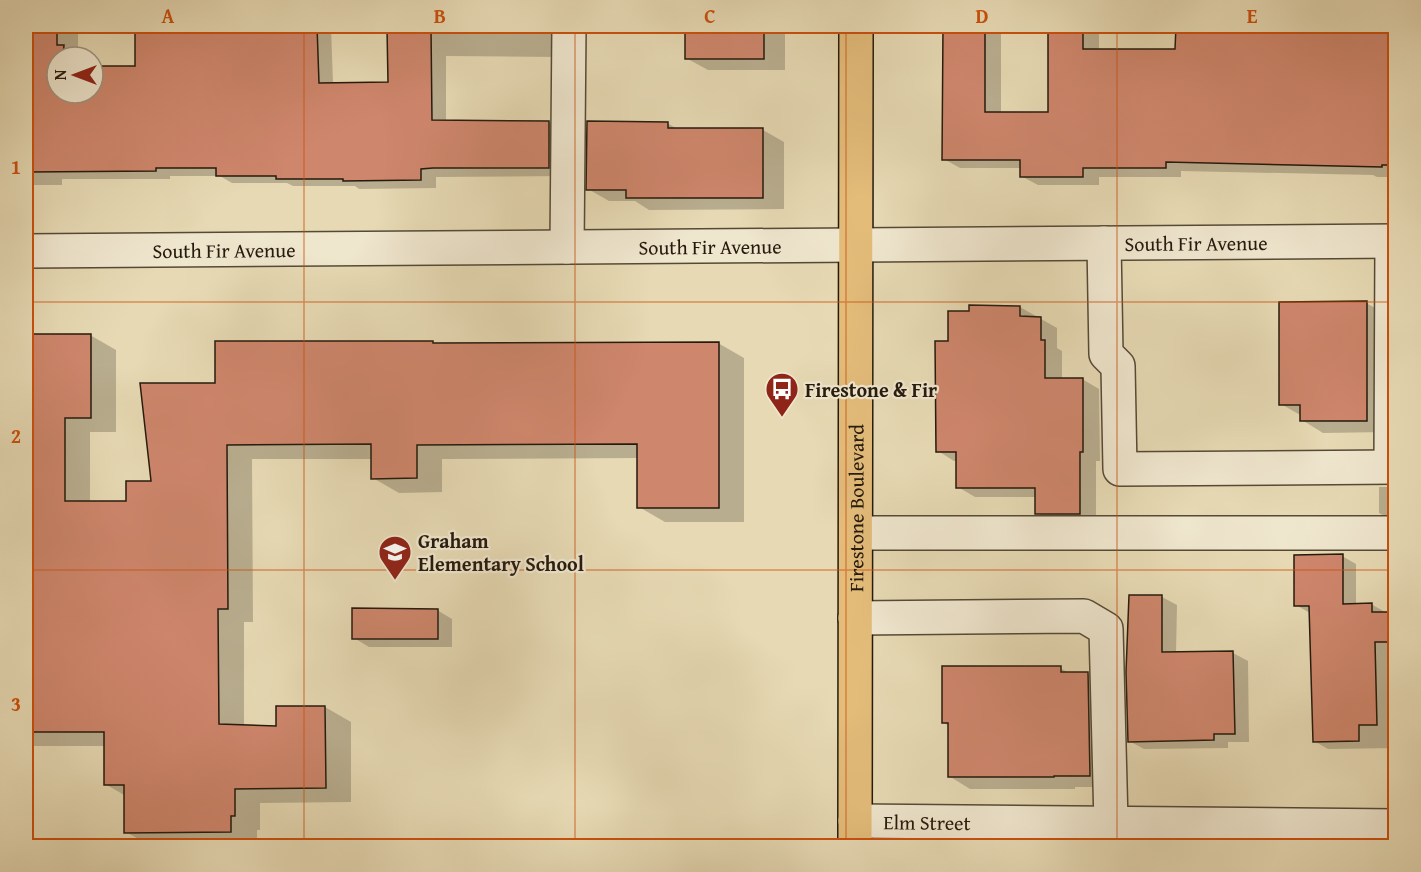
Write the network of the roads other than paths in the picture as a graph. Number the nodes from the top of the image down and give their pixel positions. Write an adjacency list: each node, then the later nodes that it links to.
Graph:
1 (569, 26): 6 (street)
2 (856, 26): 5 (main road, Firestone Boulevard)
3 (1394, 241): 4 (street, South Fir Avenue); 8 (street)
4 (1104, 243): 5 (street, South Fir Avenue); 8 (street)
5 (856, 246): 6 (street, South Fir Avenue); 9 (main road, Firestone Boulevard)
6 (567, 247): 7 (street, South Fir Avenue)
7 (26, 251)
8 (1393, 467)
9 (856, 533): 10 (street); 11 (main road, Firestone Boulevard)
10 (1395, 533)
11 (855, 618): 12 (street); 14 (main road, Firestone Boulevard)
12 (1111, 823): 13 (street, Elm Street); 14 (street, Elm Street)
13 (1395, 826)
14 (855, 834)

